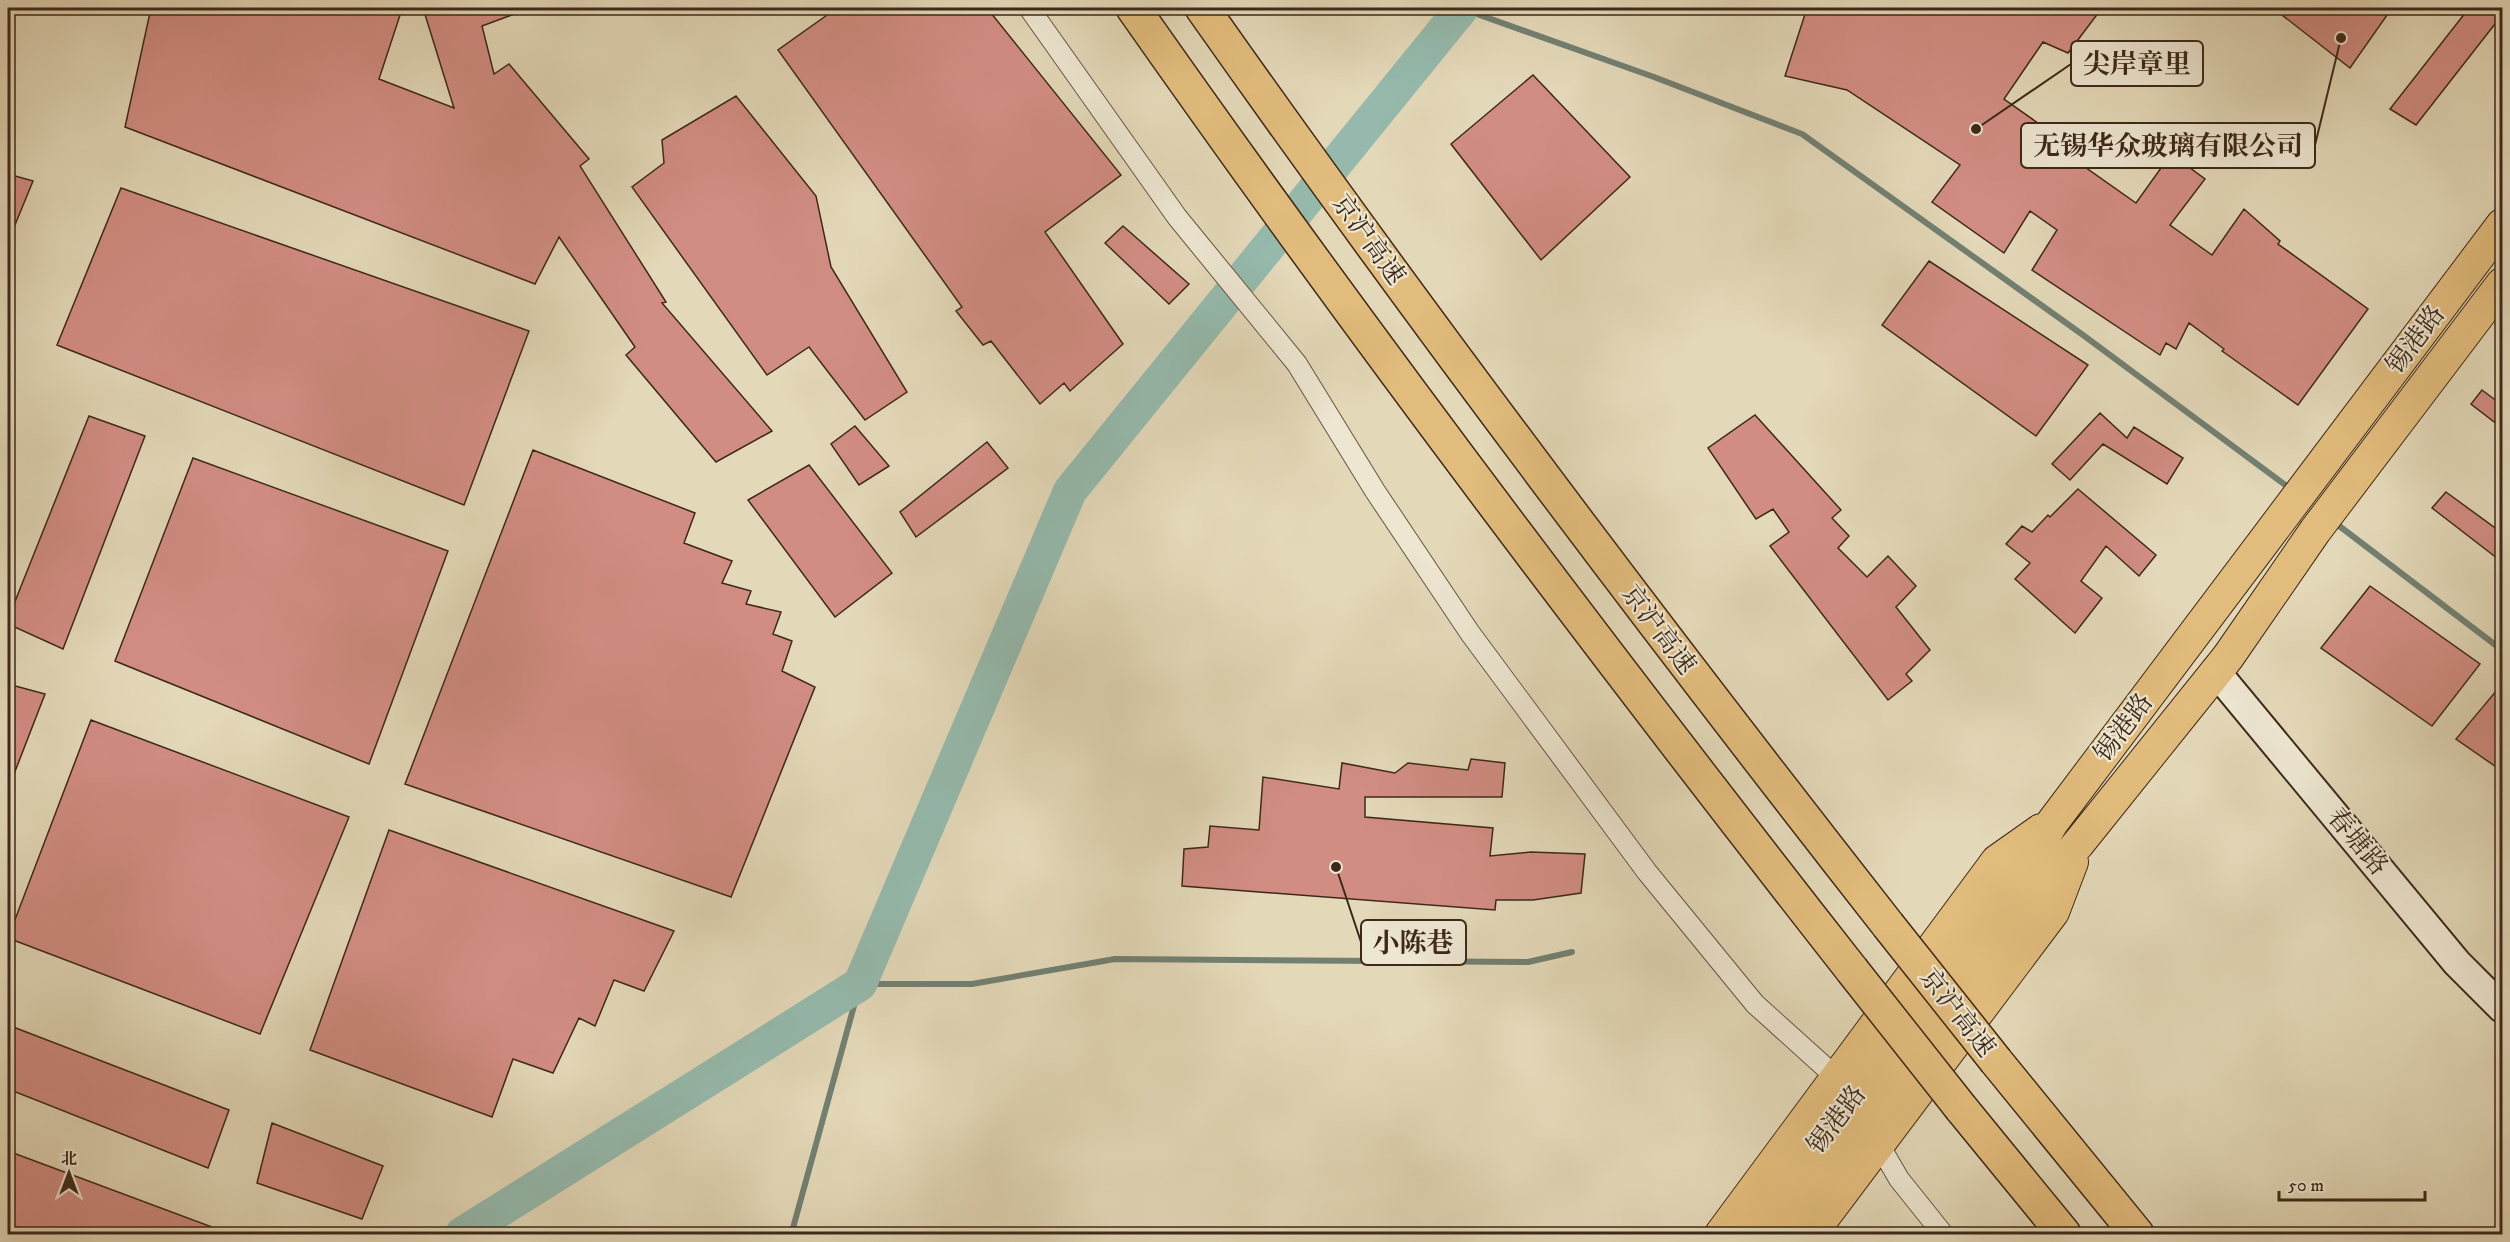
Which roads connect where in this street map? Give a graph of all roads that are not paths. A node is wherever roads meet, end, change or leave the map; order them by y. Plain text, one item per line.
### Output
1 (1029, 8) edge
2 (1133, 8) edge
3 (1202, 8) edge
4 (2502, 225) edge
5 (2502, 284) edge
6 (2222, 664) junction
7 (2502, 983) edge
8 (2502, 1008) edge
9 (1858, 1110) junction
10 (1721, 1234) edge
11 (1752, 1234) edge
12 (1780, 1234) edge
13 (1811, 1234) edge
14 (1943, 1234) edge
15 (2064, 1234) edge
16 (2137, 1234) edge

1 - 9 street
2 - 15 highway, bridge
3 - 16 highway, 京沪高速, bridge
4 - 9 main road, 锡港路
5 - 6 main road, 锡港路
6 - 7 street, 春塘路
6 - 8 street, 春塘路
6 - 9 main road, 锡港路
9 - 10 main road
9 - 11 main road, 锡港路
9 - 12 main road, 锡港路
9 - 13 main road
9 - 14 street

